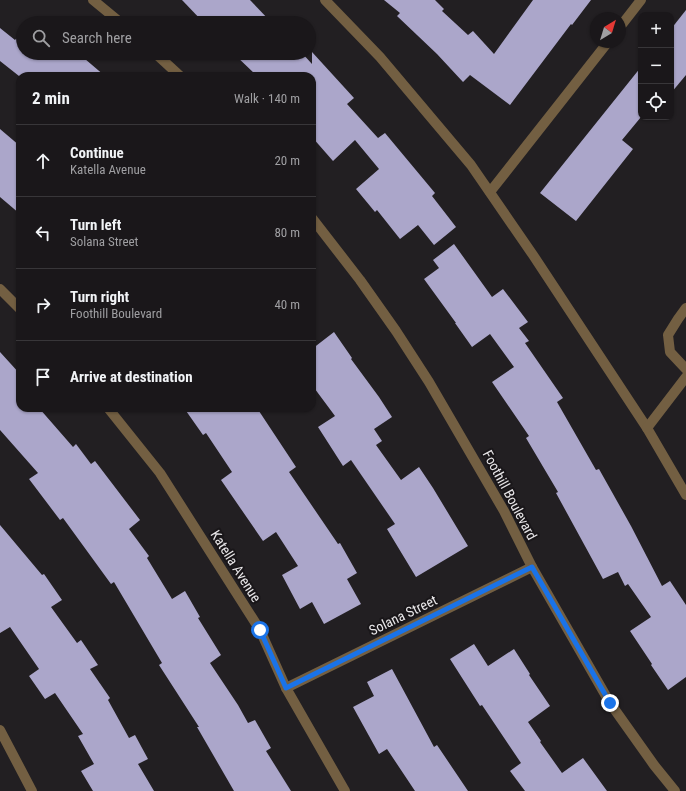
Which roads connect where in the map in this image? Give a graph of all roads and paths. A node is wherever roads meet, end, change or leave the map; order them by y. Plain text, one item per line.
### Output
1 (93, 0) edge
2 (325, 0) edge
3 (641, 0) edge
4 (112, 16) edge
5 (626, 19) edge
6 (603, 48) edge
7 (163, 60) edge
8 (176, 72) edge
9 (490, 192) junction
10 (316, 223) edge
11 (0, 289) edge
12 (16, 305) edge
13 (686, 308) edge
14 (686, 368) edge
15 (686, 377) edge
16 (111, 412) edge
17 (647, 428) junction
18 (686, 495) edge
19 (532, 567) junction
20 (286, 688) junction
21 (0, 730) edge
22 (32, 791) edge
23 (345, 791) edge
24 (675, 791) edge

1 - 4 street
2 - 9 street
3 - 5 street
6 - 9 street
7 - 8 street
9 - 17 street
10 - 19 street, Foothill Boulevard
11 - 12 street
13 - 14 street
15 - 17 street
16 - 20 street, Katella Avenue
17 - 18 street
19 - 20 street, Solana Street
19 - 24 street, Foothill Boulevard
20 - 23 street, Katella Avenue
21 - 22 street

